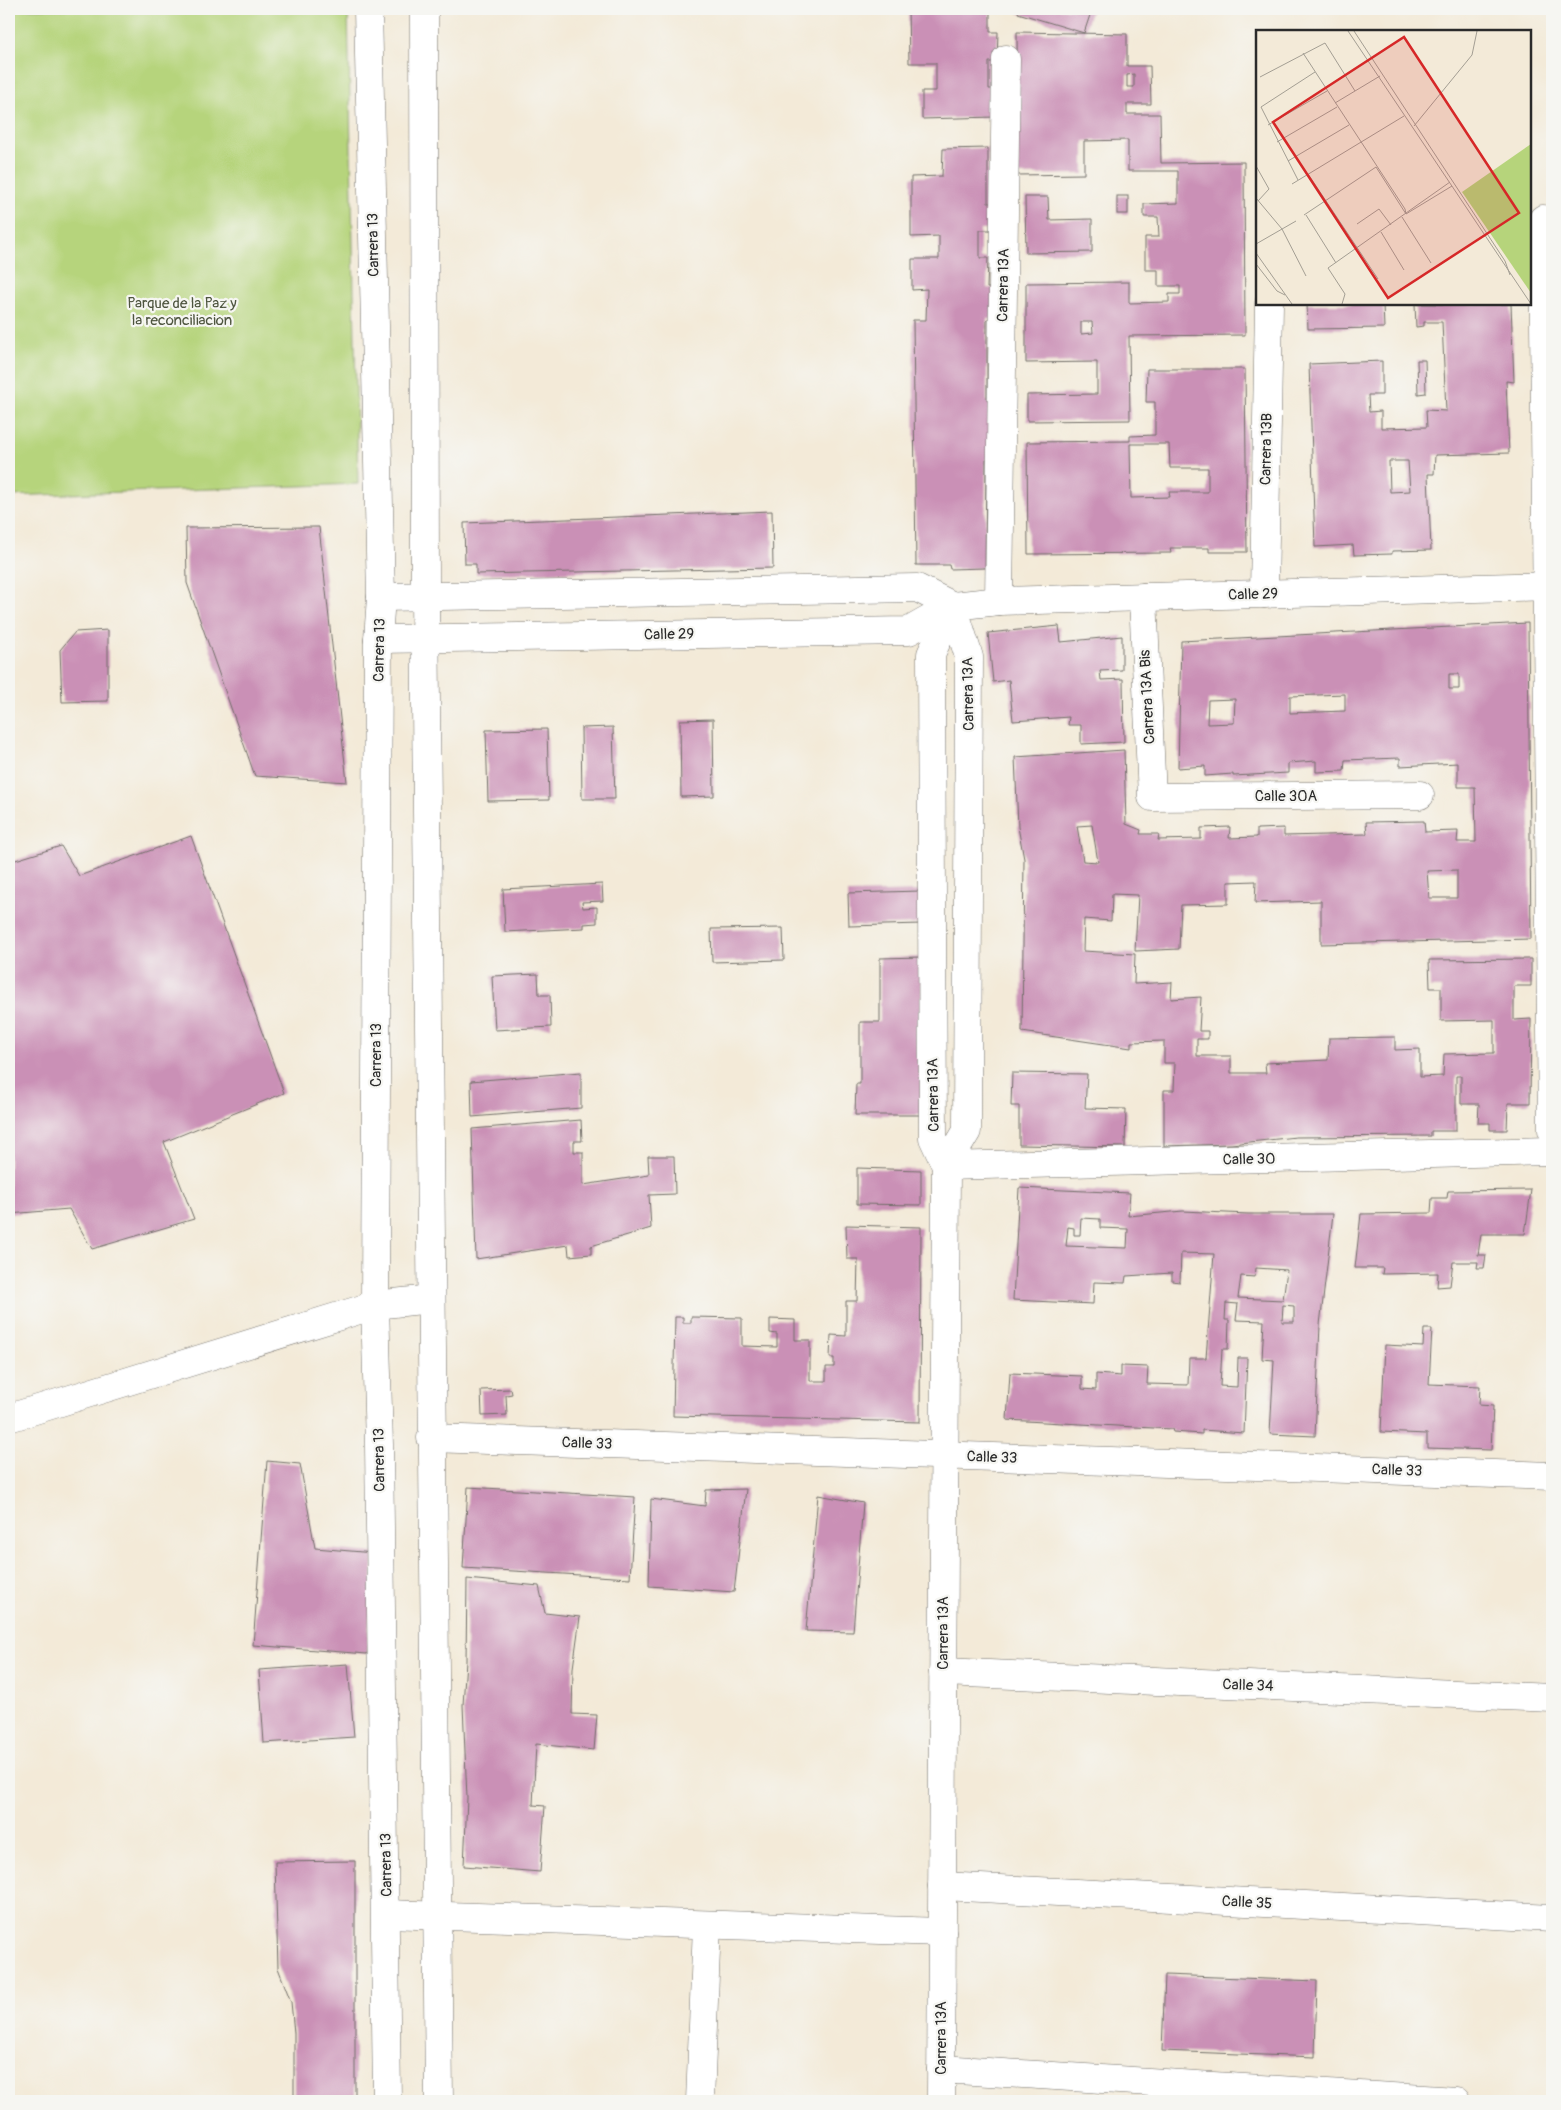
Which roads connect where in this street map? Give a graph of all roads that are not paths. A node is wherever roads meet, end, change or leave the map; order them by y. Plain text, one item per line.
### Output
1 (368, 9) edge
2 (424, 9) edge
3 (1006, 60) dead end
4 (1543, 219) dead end
5 (1269, 305) edge
6 (1549, 586) edge
7 (1264, 594) junction
8 (425, 596) junction
9 (380, 597) junction
10 (1143, 597) junction
11 (999, 601) junction
12 (953, 606) junction
13 (425, 637) junction
14 (378, 639) junction
15 (1420, 795) dead end
16 (1152, 797) joint
17 (1552, 1130) edge
18 (1552, 1151) edge
19 (946, 1166) junction
20 (431, 1300) junction
21 (375, 1305) junction
22 (9, 1418) edge
23 (431, 1438) junction
24 (944, 1455) junction
25 (1552, 1476) edge
26 (943, 1672) junction
27 (1552, 1698) edge
28 (942, 1886) junction
29 (386, 1914) junction
30 (438, 1916) junction
31 (1552, 1918) edge
32 (707, 1925) junction
33 (942, 1932) junction
34 (941, 2069) junction
35 (388, 2101) edge
36 (439, 2101) edge
37 (700, 2101) edge
38 (941, 2101) edge
39 (1456, 2101) edge

1 - 9 street, Carrera 13
2 - 8 street
3 - 11 street, Carrera 13A
4 - 6 street
5 - 7 street, Carrera 13B
6 - 7 street, Calle 29
6 - 17 street
7 - 10 street, Calle 29
8 - 9 street
8 - 12 street
8 - 13 street
9 - 14 street, Carrera 13
10 - 11 street, Calle 29
10 - 16 street, Carrera 13A Bis
11 - 12 street, Calle 29
12 - 13 street, Calle 29
12 - 19 street, Carrera 13A
12 - 19 street, Carrera 13A
13 - 14 street, Calle 29
13 - 20 street
14 - 21 street, Carrera 13
15 - 16 street, Calle 30A
18 - 19 street, Calle 30
19 - 24 street, Carrera 13A
20 - 21 street
20 - 23 street
21 - 22 street
21 - 29 street, Carrera 13
23 - 24 street, Calle 33
23 - 30 street
24 - 25 street, Calle 33
24 - 26 street, Carrera 13A
26 - 27 street, Calle 34
26 - 28 street, Carrera 13A
28 - 31 street, Calle 35
28 - 33 street, Carrera 13A
29 - 30 street
29 - 35 street, Carrera 13
30 - 32 street
30 - 36 street
32 - 33 street
32 - 37 street
33 - 34 street, Carrera 13A
34 - 38 street, Carrera 13A
34 - 39 street

